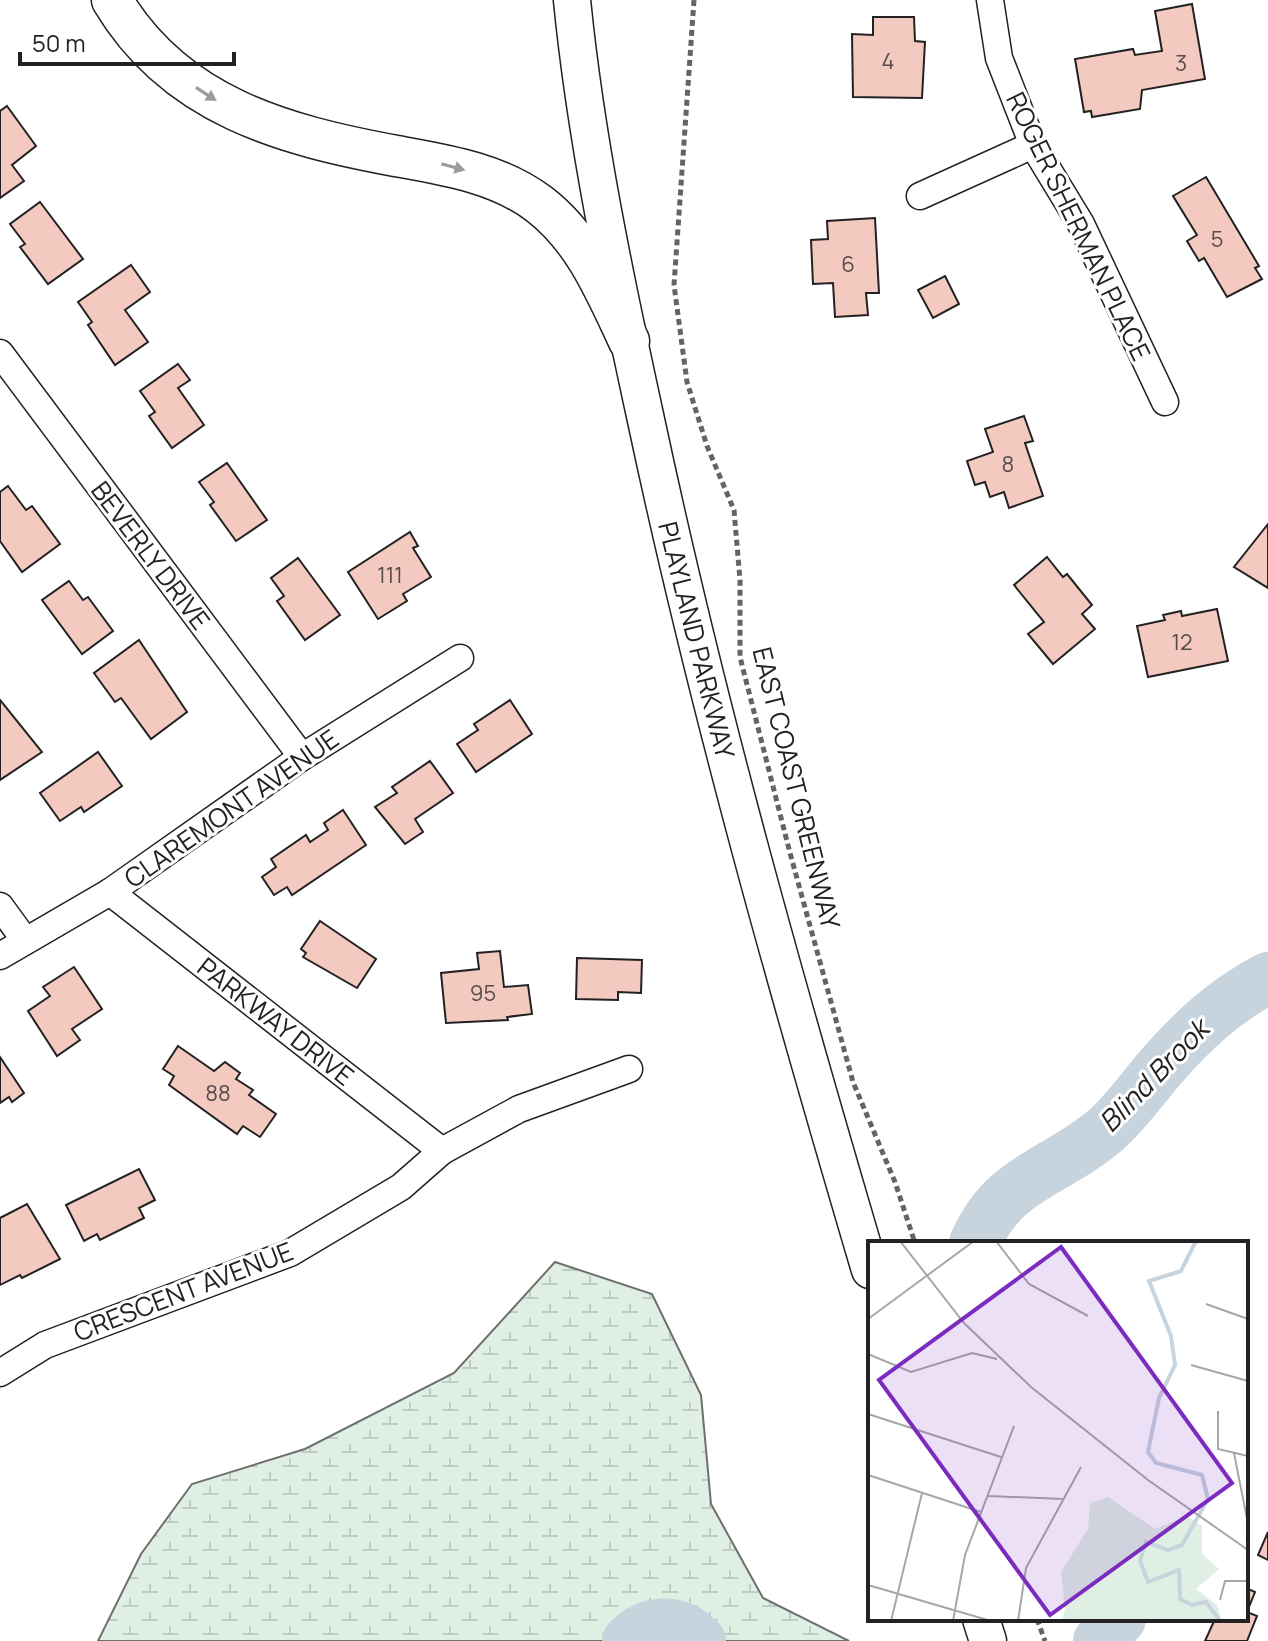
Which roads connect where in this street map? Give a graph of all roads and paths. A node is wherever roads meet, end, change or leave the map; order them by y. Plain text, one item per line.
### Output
1 (112, 0) edge
2 (572, 0) edge
3 (694, 0) edge
4 (990, 0) edge
5 (1033, 145) junction
6 (920, 196) dead end
7 (629, 341) junction
8 (0, 353) edge
9 (1165, 402) dead end
10 (460, 658) dead end
11 (302, 757) junction
12 (110, 892) junction
13 (0, 906) edge
14 (24, 939) junction
15 (0, 956) edge
16 (629, 1069) dead end
17 (442, 1151) junction
18 (914, 1241) edge
19 (868, 1263) edge
20 (0, 1373) edge
21 (1038, 1621) edge
22 (1045, 1641) edge

1 -> 7 main road
2 - 7 main road, PLAYLAND PARKWAY
3 - 18 path, EAST COAST GREENWAY
4 - 5 street, ROGER SHERMAN PLACE
5 - 6 street
5 - 9 street, ROGER SHERMAN PLACE
7 - 19 main road, PLAYLAND PARKWAY
8 - 11 street, BEVERLY DRIVE
10 - 11 street, CLAREMONT AVENUE
11 - 12 street, CLAREMONT AVENUE
12 - 14 street, CLAREMONT AVENUE
12 - 17 street, PARKWAY DRIVE
13 - 14 street
14 - 15 street, CLAREMONT AVENUE
16 - 17 street, CRESCENT AVENUE
17 - 20 street, CRESCENT AVENUE
21 - 22 path

